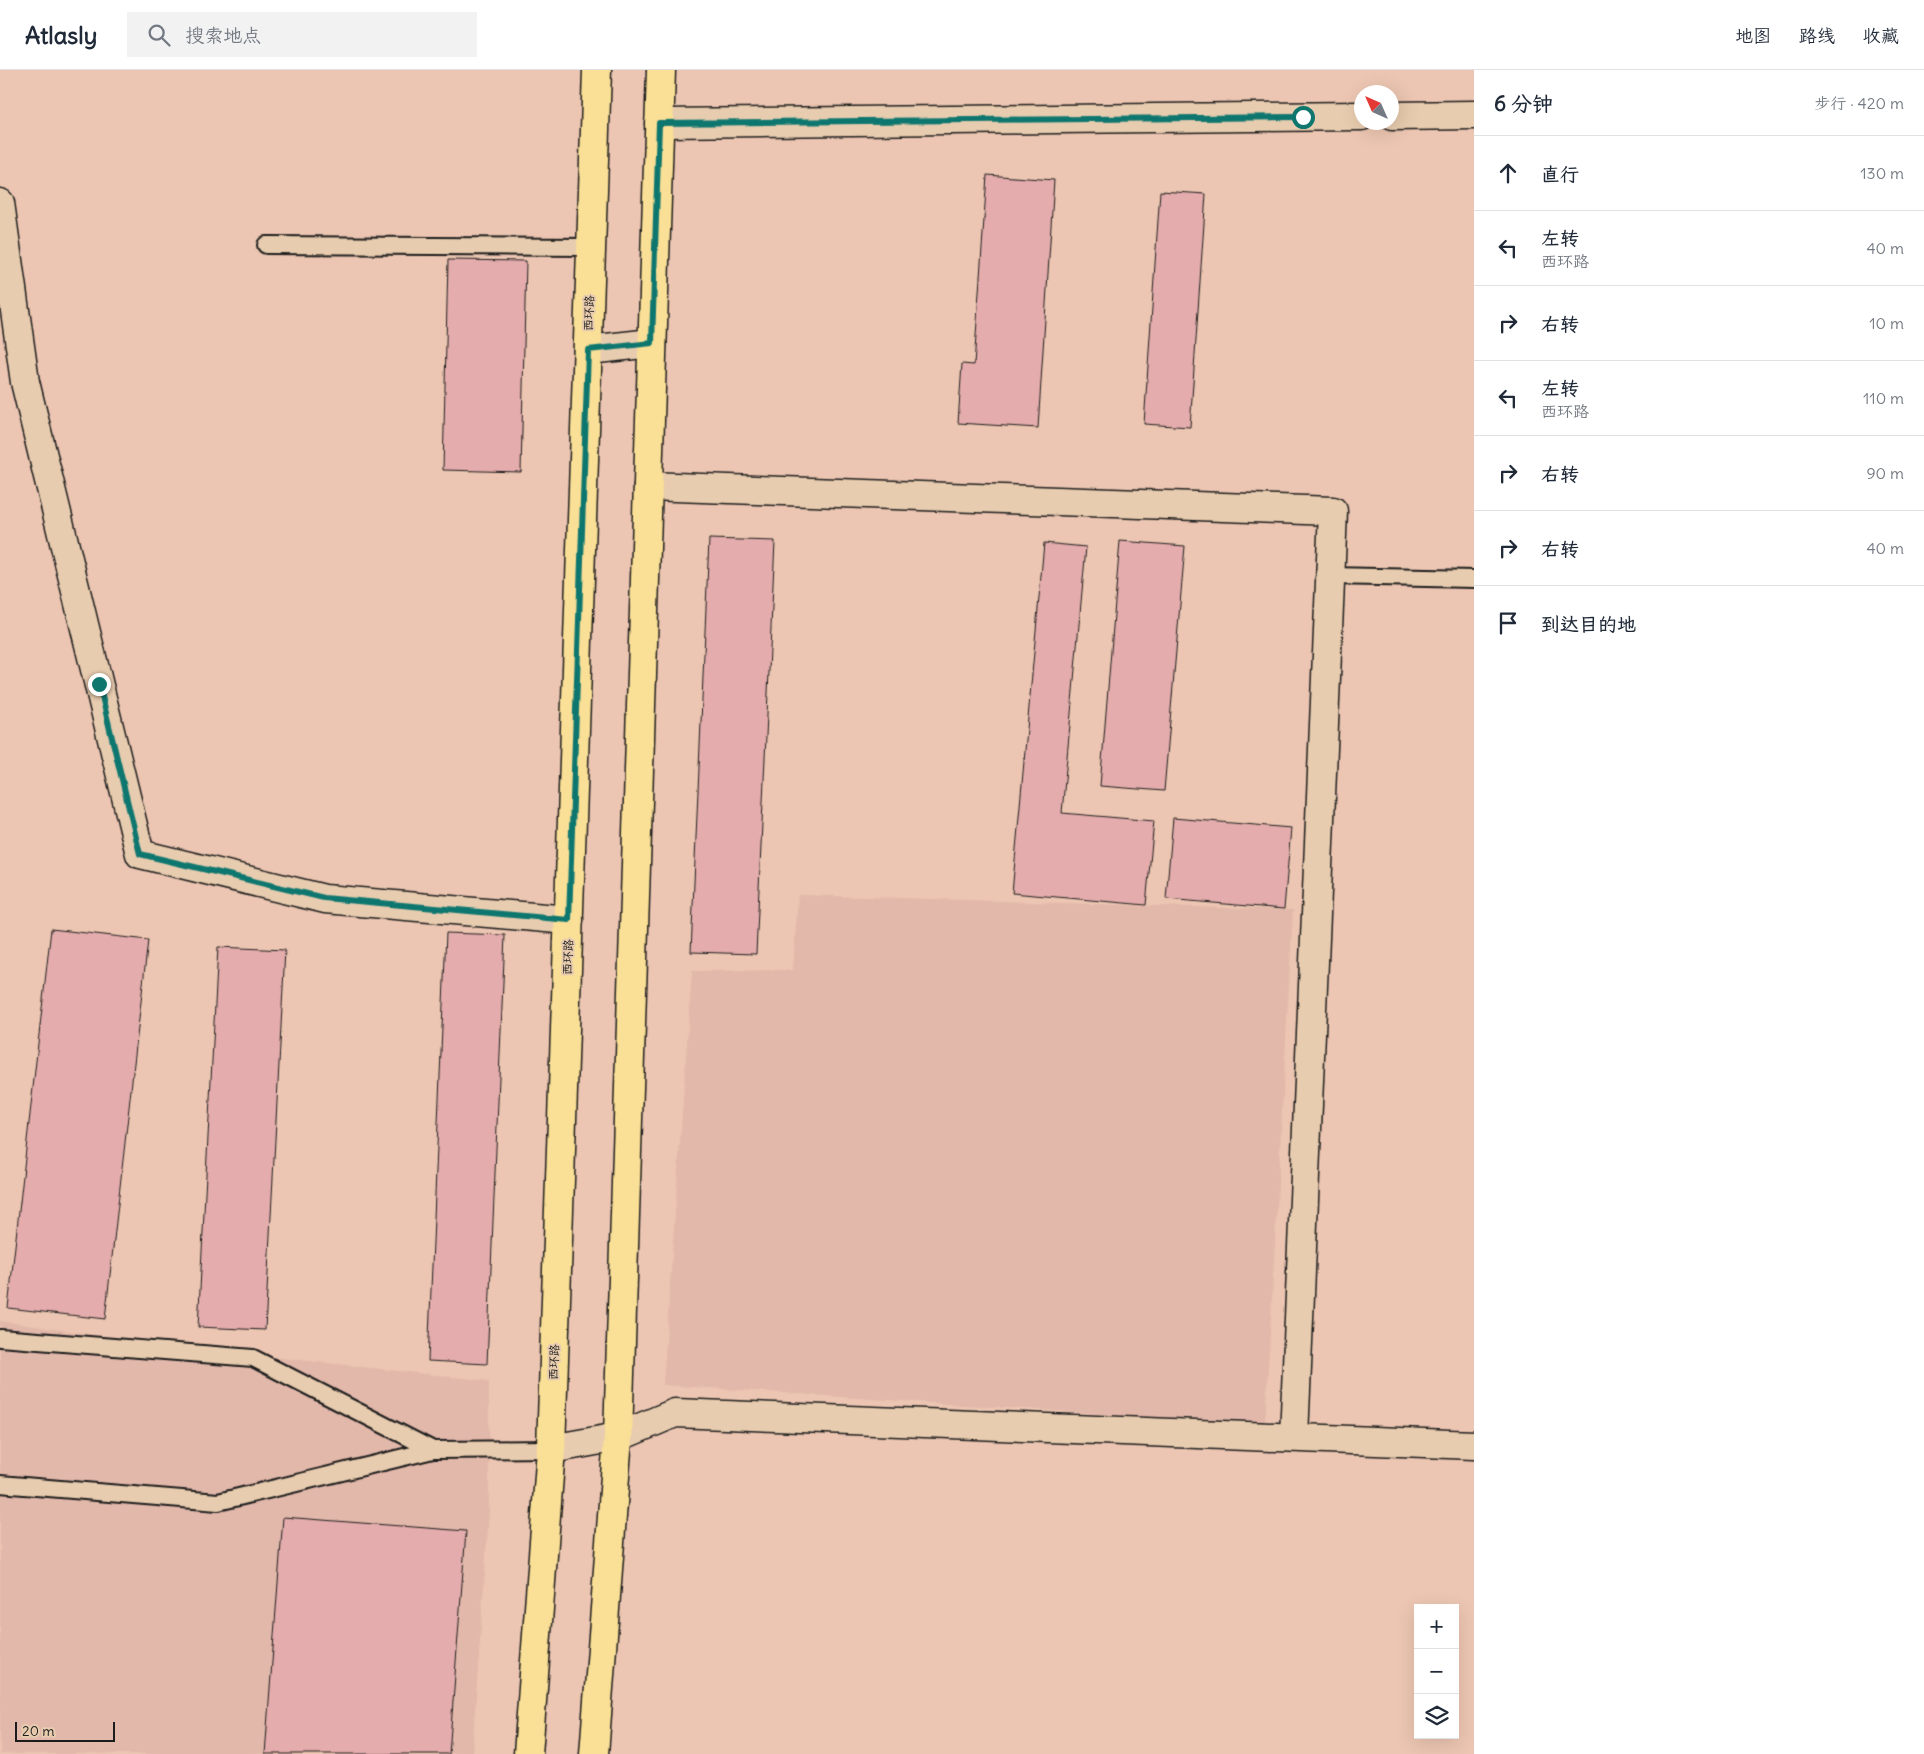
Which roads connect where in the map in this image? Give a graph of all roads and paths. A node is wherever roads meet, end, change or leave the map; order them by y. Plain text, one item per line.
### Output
1 (597, 70) edge
2 (661, 70) edge
3 (1474, 115) edge
4 (1354, 116) edge
5 (1399, 116) edge
6 (659, 123) junction
7 (0, 203) edge
8 (266, 245) dead end
9 (591, 247) junction
10 (652, 343) junction
11 (588, 350) junction
12 (648, 486) junction
13 (1330, 576) junction
14 (1474, 580) edge
15 (569, 920) junction
16 (0, 1338) edge
17 (618, 1437) junction
18 (1294, 1437) junction
19 (1474, 1445) edge
20 (552, 1449) junction
21 (433, 1450) junction
22 (0, 1484) edge
23 (528, 1754) edge
24 (594, 1754) edge

1 - 9 main road, 西环路
2 - 6 main road
3 - 5 street
4 - 6 street
6 - 10 main road
7 - 15 street
8 - 9 lane
9 - 11 main road, 西环路
10 - 11 street
10 - 12 main road
11 - 15 main road, 西环路
12 - 13 street
12 - 17 main road
13 - 14 lane
13 - 18 street
15 - 20 main road, 西环路
16 - 21 lane
17 - 18 street
17 - 20 street
17 - 24 main road
18 - 19 street
20 - 21 lane
20 - 23 main road, 西环路
21 - 22 lane

